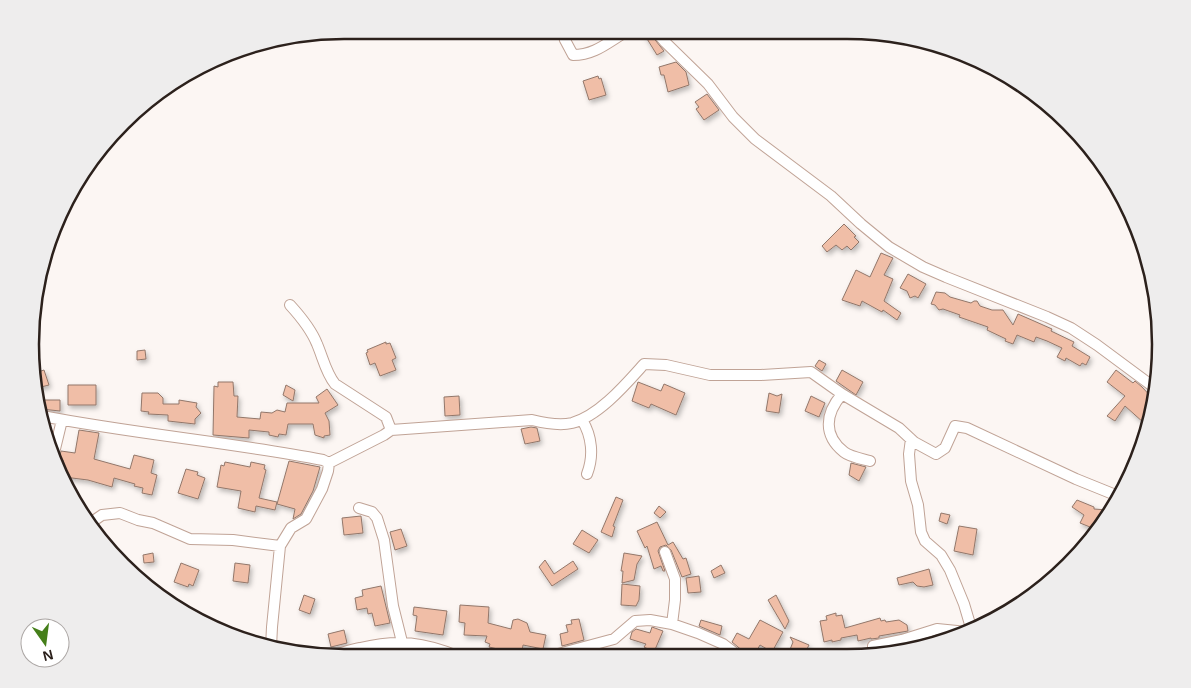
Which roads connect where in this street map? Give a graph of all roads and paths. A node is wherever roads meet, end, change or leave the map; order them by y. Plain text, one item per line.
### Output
1 (565, 39) edge
2 (615, 39) edge
3 (662, 39) edge
4 (290, 305) dead end
5 (1150, 384) edge
6 (842, 394) junction
7 (48, 417) edge
8 (62, 420) junction
9 (582, 420) junction
10 (392, 430) junction
11 (911, 439) junction
12 (56, 445) edge
13 (870, 461) dead end
14 (329, 463) junction
15 (587, 474) dead end
16 (1113, 494) edge
17 (359, 508) dead end
18 (95, 520) edge
19 (280, 546) junction
20 (665, 552) dead end
21 (970, 623) edge
22 (672, 624) junction
23 (952, 630) edge
24 (271, 640) edge
25 (402, 642) junction
26 (873, 646) dead end
27 (356, 649) edge
28 (437, 649) edge
29 (577, 649) edge
30 (730, 649) edge

1 - 2 street
3 - 5 street
4 - 10 street
6 - 9 street
6 - 11 street
6 - 13 street
7 - 8 street
8 - 12 street
8 - 14 street
9 - 10 street
9 - 15 street
10 - 14 street
11 - 16 street
11 - 21 street
14 - 19 street
17 - 25 street
18 - 19 street
19 - 24 street
20 - 22 street
22 - 29 street
22 - 30 street
23 - 26 street
25 - 27 street
25 - 28 street

